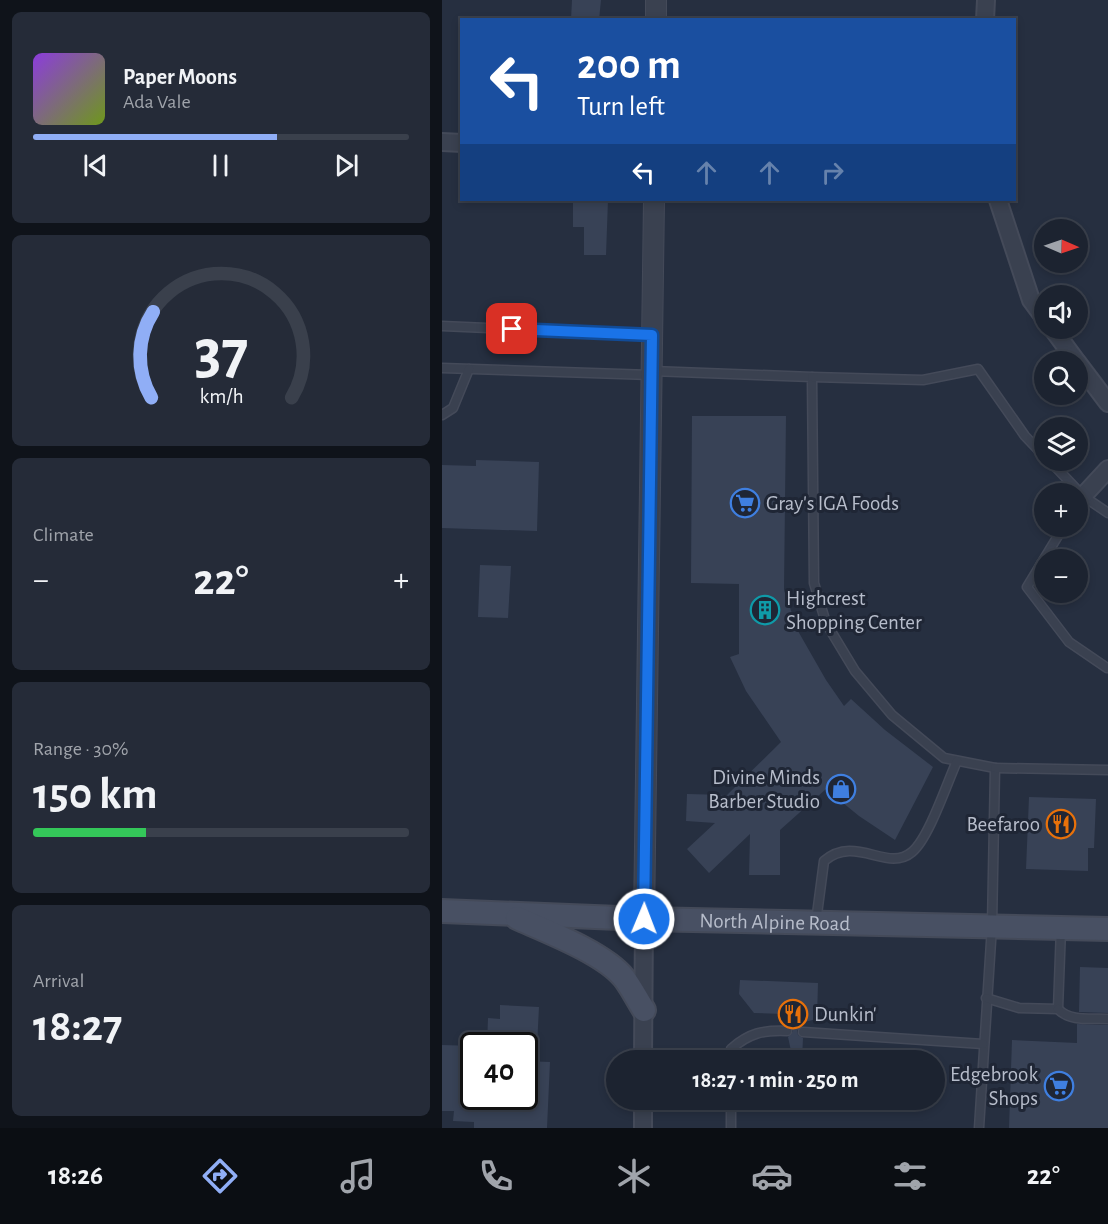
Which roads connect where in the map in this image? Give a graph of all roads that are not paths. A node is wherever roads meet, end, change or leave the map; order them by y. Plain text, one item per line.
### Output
1 (656, 0) edge
2 (986, 0) edge
3 (656, 18) edge
4 (985, 18) edge
5 (442, 142) edge
6 (460, 143) edge
7 (654, 201) edge
8 (998, 201) edge
9 (1034, 304) edge
10 (442, 326) edge
11 (652, 335) junction
12 (442, 368) edge
13 (469, 369) junction
14 (651, 373) junction
15 (812, 377) junction
16 (1088, 377) edge
17 (1108, 403) edge
18 (442, 415) edge
19 (1034, 445) edge
20 (1108, 469) edge
21 (1058, 471) edge
22 (1067, 483) edge
23 (1088, 491) edge
24 (1088, 504) edge
25 (1108, 513) edge
26 (1057, 537) edge
27 (1107, 669) edge
28 (957, 761) junction
29 (995, 768) junction
30 (1108, 770) edge
31 (442, 911) edge
32 (508, 914) junction
33 (644, 919) junction
34 (816, 923) junction
35 (992, 926) junction
36 (1061, 928) junction
37 (1108, 929) edge
38 (986, 998) junction
39 (1058, 1009) junction
40 (644, 1010) junction
41 (1108, 1019) edge
42 (787, 1031) dead end
43 (804, 1032) dead end
44 (983, 1044) junction
45 (643, 1050) edge
46 (731, 1050) edge
47 (643, 1110) edge
48 (731, 1110) edge
49 (643, 1128) edge
50 (731, 1128) edge
51 (979, 1128) edge

1 - 3 street
2 - 4 street
5 - 6 street
7 - 11 street
8 - 9 street
10 - 11 lane
11 - 14 street
12 - 13 lane
13 - 14 lane
13 - 18 lane
14 - 15 lane
14 - 33 street
15 - 19 lane
15 - 28 lane
16 - 17 street
20 - 23 street
21 - 22 lane
24 - 25 lane
26 - 27 lane
28 - 29 lane
28 - 34 lane
29 - 30 lane
29 - 35 lane
31 - 32 main road, North Alpine Road
32 - 33 main road, North Alpine Road
32 - 40 main road
33 - 34 main road, North Alpine Road
33 - 40 street
34 - 35 main road, North Alpine Road
35 - 36 main road, North Alpine Road
35 - 38 lane
36 - 37 main road, North Alpine Road
36 - 39 lane
38 - 39 lane
38 - 44 lane
39 - 41 lane
40 - 45 street
42 - 46 lane
43 - 44 lane
44 - 51 lane
47 - 49 street
48 - 50 lane

